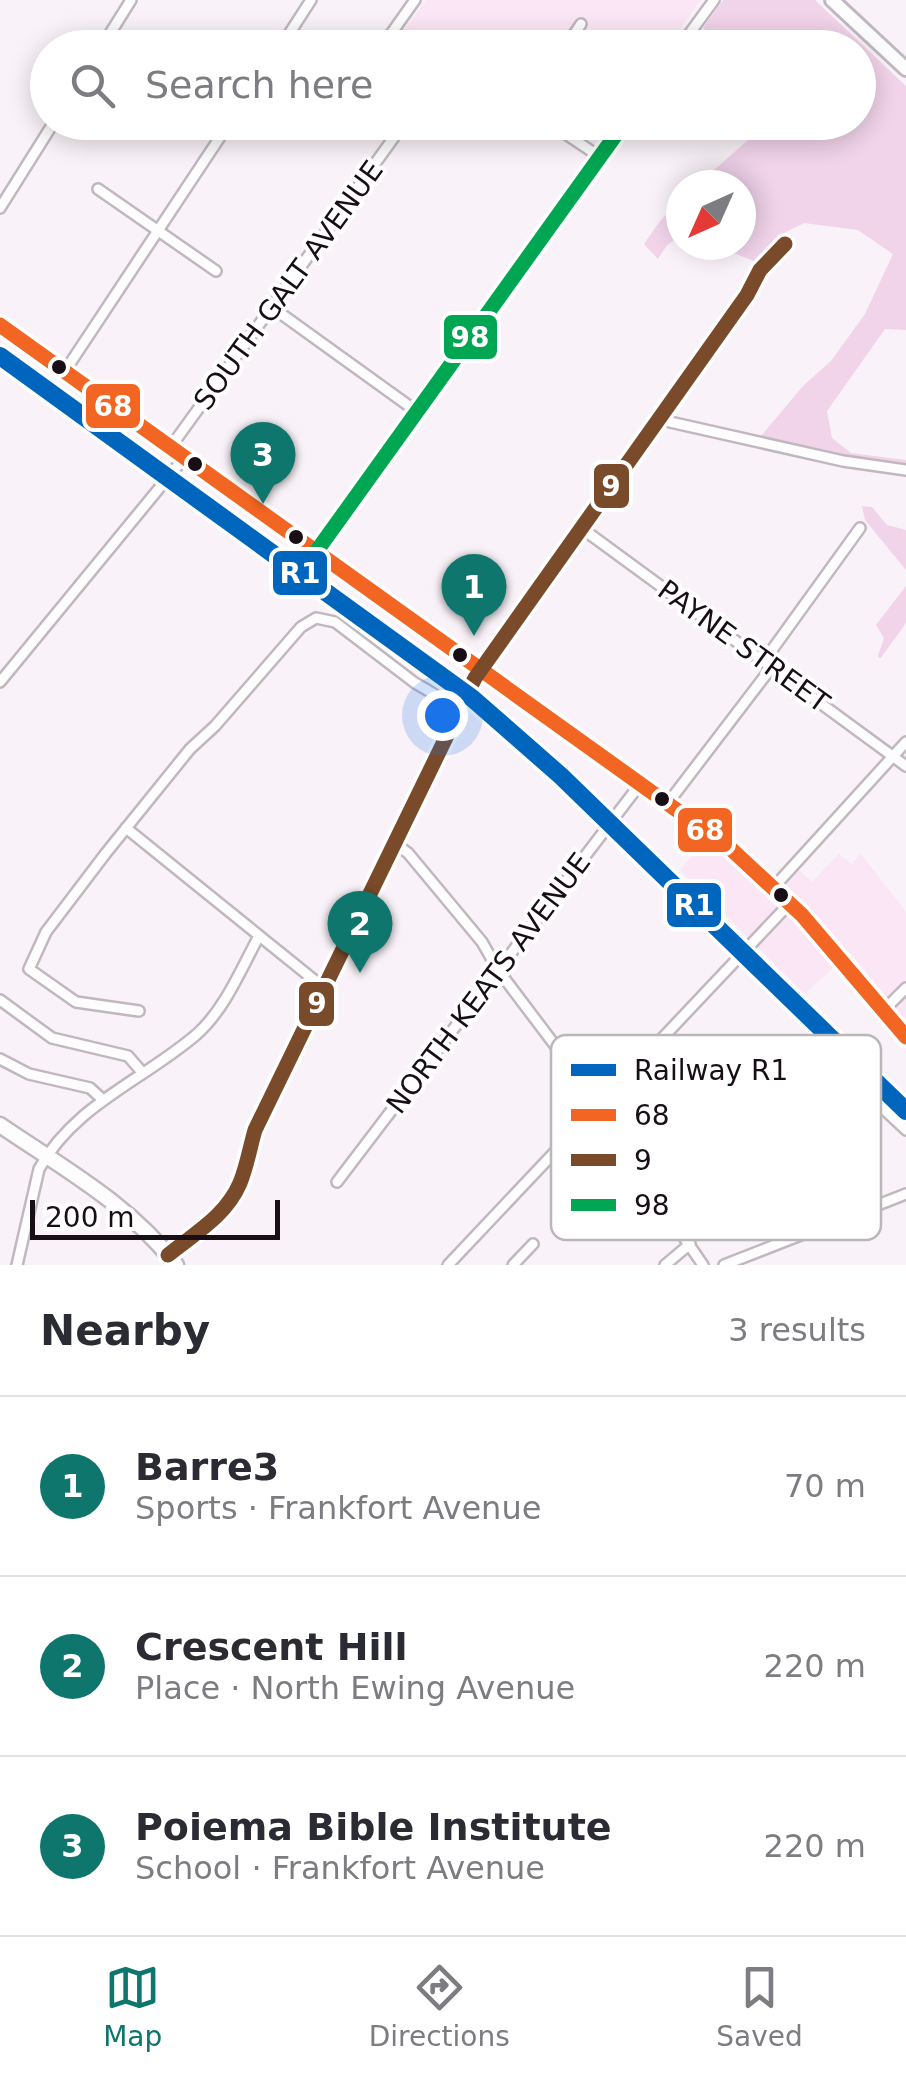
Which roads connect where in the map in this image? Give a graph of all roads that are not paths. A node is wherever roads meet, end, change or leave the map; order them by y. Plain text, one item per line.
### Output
1 (130, 0) edge
2 (310, 0) edge
3 (415, 0) edge
4 (714, 0) edge
5 (832, 0) edge
6 (581, 24) dead end
7 (112, 30) edge
8 (291, 30) edge
9 (393, 30) edge
10 (577, 30) edge
11 (692, 30) edge
12 (864, 30) edge
13 (876, 41) edge
14 (906, 69) edge
15 (43, 140) edge
16 (218, 140) edge
17 (392, 140) edge
18 (575, 140) edge
19 (612, 140) edge
20 (600, 157) junction
21 (98, 189) dead end
22 (0, 208) edge
23 (158, 231) junction
24 (786, 244) dead end
25 (216, 271) dead end
26 (272, 308) junction
27 (0, 325) edge
28 (65, 372) junction
29 (416, 411) junction
30 (660, 416) junction
31 (170, 448) junction
32 (184, 458) junction
33 (906, 470) edge
34 (580, 527) junction
35 (860, 528) dead end
36 (316, 552) junction
37 (768, 664) junction
38 (481, 670) junction
39 (0, 682) edge
40 (460, 709) junction
41 (906, 742) edge
42 (895, 756) junction
43 (906, 766) edge
44 (640, 784) junction
45 (668, 803) junction
46 (126, 828) junction
47 (394, 844) junction
48 (774, 887) junction
49 (790, 902) junction
50 (258, 936) junction
51 (498, 970) junction
52 (324, 988) junction
53 (906, 988) edge
54 (0, 1000) edge
55 (886, 1010) junction
56 (140, 1011) dead end
57 (666, 1035) edge
58 (906, 1037) edge
59 (551, 1040) edge
60 (0, 1059) edge
61 (141, 1071) junction
62 (102, 1099) junction
63 (881, 1105) edge
64 (0, 1125) edge
65 (906, 1130) edge
66 (46, 1156) junction
67 (551, 1157) edge
68 (336, 1182) dead end
69 (906, 1194) edge
70 (881, 1204) edge
71 (687, 1240) edge
72 (788, 1240) edge
73 (533, 1244) dead end
74 (690, 1244) junction
75 (172, 1260) edge
76 (17, 1265) edge
77 (448, 1265) edge
78 (514, 1265) edge
79 (665, 1265) edge
80 (703, 1265) edge
81 (724, 1265) edge

1 - 7 street
2 - 8 street
3 - 9 street
4 - 11 street
5 - 12 street
6 - 10 street
13 - 14 street
15 - 22 street
16 - 23 street
17 - 26 street, SOUTH GALT AVENUE
18 - 20 street
19 - 20 street
20 - 29 street
21 - 23 street
23 - 25 street
23 - 28 street
24 - 30 street
26 - 29 street
26 - 31 street, SOUTH GALT AVENUE
27 - 28 main road
28 - 31 main road
29 - 36 street
30 - 33 street
30 - 34 street
31 - 32 main road
32 - 36 main road
32 - 39 street
34 - 37 street, PAYNE STREET
34 - 38 street
35 - 37 street
36 - 38 main road
37 - 42 street, PAYNE STREET
37 - 45 street
38 - 40 street
38 - 44 main road
40 - 46 street
40 - 47 street
41 - 42 street
42 - 43 street, PAYNE STREET
42 - 48 street
44 - 45 main road
44 - 51 street, NORTH KEATS AVENUE
45 - 48 main road
46 - 50 street
46 - 56 street
47 - 51 street
47 - 52 street
48 - 49 main road
49 - 55 main road
49 - 57 street
50 - 52 street
50 - 61 street
51 - 59 street
51 - 68 street, NORTH KEATS AVENUE
52 - 75 street
53 - 55 street
54 - 61 street
55 - 58 main road
60 - 62 street
61 - 62 street
62 - 66 street
63 - 65 street
64 - 66 main road
66 - 75 main road
66 - 76 street
67 - 77 street
69 - 70 street
71 - 74 street
72 - 81 street
73 - 78 street
74 - 79 street
74 - 80 street

